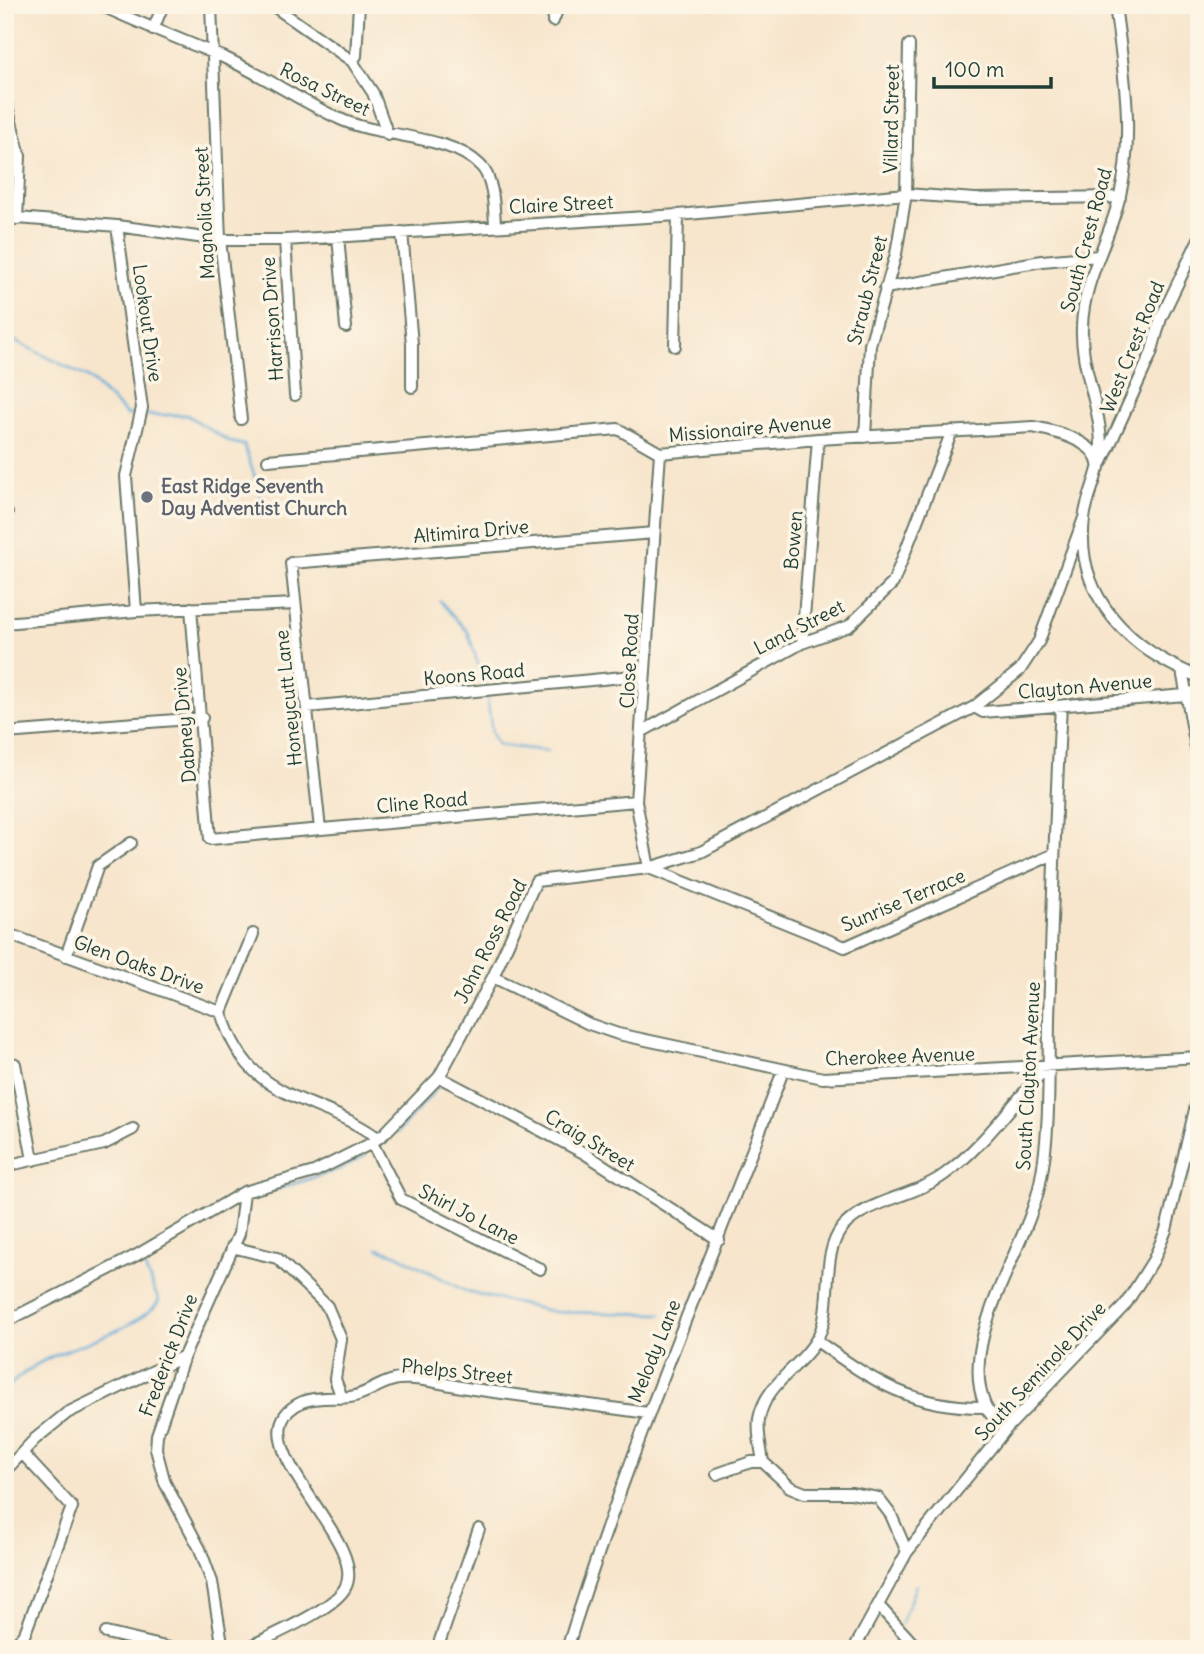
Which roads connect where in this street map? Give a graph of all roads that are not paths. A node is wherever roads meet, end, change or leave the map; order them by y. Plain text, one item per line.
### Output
1 (100, 5) edge
2 (163, 5) edge
3 (211, 5) edge
4 (272, 5) edge
5 (359, 5) edge
6 (559, 5) edge
7 (1115, 5) edge
8 (553, 21) dead end
9 (153, 30) junction
10 (909, 45) dead end
11 (214, 54) junction
12 (352, 61) junction
13 (5, 99) edge
14 (388, 135) junction
15 (906, 194) junction
16 (1120, 197) junction
17 (678, 215) junction
18 (11, 218) edge
19 (495, 225) junction
20 (117, 226) junction
21 (402, 232) junction
22 (338, 236) junction
23 (1199, 239) edge
24 (220, 240) junction
25 (285, 240) junction
26 (1098, 256) junction
27 (885, 288) junction
28 (346, 327) dead end
29 (675, 346) dead end
30 (412, 387) dead end
31 (295, 395) dead end
32 (241, 419) dead end
33 (952, 431) junction
34 (865, 437) junction
35 (818, 439) junction
36 (660, 453) junction
37 (268, 460) dead end
38 (1100, 468) junction
39 (1084, 518) junction
40 (653, 533) junction
41 (291, 563) joint
42 (295, 604) junction
43 (191, 608) junction
44 (136, 611) junction
45 (5, 623) edge
46 (802, 643) junction
47 (1182, 670) junction
48 (644, 675) junction
49 (1199, 677) edge
50 (1199, 690) edge
51 (1185, 695) junction
52 (1061, 706) junction
53 (307, 707) junction
54 (974, 707) junction
55 (202, 718) junction
56 (643, 731) junction
57 (5, 733) edge
58 (1199, 764) edge
59 (636, 801) junction
60 (320, 829) junction
61 (210, 839) joint
62 (131, 843) dead end
63 (1052, 855) junction
64 (649, 868) junction
65 (5, 933) edge
66 (253, 934) dead end
67 (66, 956) junction
68 (493, 977) junction
69 (220, 1012) junction
70 (1199, 1057) edge
71 (5, 1060) edge
72 (1048, 1066) junction
73 (783, 1071) junction
74 (439, 1077) junction
75 (1199, 1093) edge
76 (133, 1129) dead end
77 (375, 1140) junction
78 (33, 1160) junction
79 (5, 1166) edge
80 (244, 1192) junction
81 (719, 1240) junction
82 (232, 1247) junction
83 (540, 1269) dead end
84 (5, 1322) edge
85 (817, 1341) junction
86 (184, 1356) junction
87 (342, 1398) junction
88 (986, 1408) junction
89 (648, 1413) junction
90 (1006, 1429) junction
91 (22, 1453) junction
92 (763, 1462) junction
93 (5, 1471) edge
94 (717, 1474) dead end
95 (480, 1529) dead end
96 (907, 1552) junction
97 (878, 1605) junction
98 (106, 1633) dead end
99 (5, 1645) edge
100 (174, 1649) edge
101 (223, 1649) edge
102 (245, 1649) edge
103 (437, 1649) edge
104 (567, 1649) edge
105 (854, 1649) edge
106 (918, 1649) edge

1 - 9 street, Rosa Street
2 - 9 street
3 - 11 street, Magnolia Street
4 - 12 street
5 - 12 street
6 - 8 street
7 - 16 street, South Crest Road
9 - 11 street, Rosa Street
10 - 15 street, Villard Street
11 - 14 street, Rosa Street
11 - 24 street, Magnolia Street
12 - 14 street
13 - 18 street
14 - 19 street, Rosa Street
15 - 16 street, Claire Street
15 - 17 street, Claire Street
15 - 27 street, Straub Street
16 - 26 street, South Crest Road
17 - 19 street, Claire Street
17 - 29 street
18 - 20 street, Claire Street
19 - 21 street, Claire Street
20 - 24 street, Claire Street
20 - 44 street, Lookout Drive
21 - 22 street, Claire Street
21 - 30 street
22 - 25 street, Claire Street
22 - 28 street
23 - 38 street, West Crest Road
24 - 25 street, Claire Street
24 - 32 street, Magnolia Street
25 - 31 street, Harrison Drive
26 - 27 street
26 - 38 street, South Crest Road
27 - 34 street, Straub Street
33 - 34 street, Missionaire Avenue
33 - 38 street, Missionaire Avenue
33 - 46 street, Land Street
34 - 35 street, Missionaire Avenue
35 - 36 street, Missionaire Avenue
35 - 46 street, Bowen
36 - 37 street, Missionaire Avenue
36 - 40 street, Close Road
38 - 39 street, South Crest Road
39 - 47 street, South Crest Road
39 - 54 street, John Ross Road
40 - 41 street, Altimira Drive
40 - 48 street, Close Road
41 - 42 street, Honeycutt Lane
42 - 43 street
42 - 53 street, Honeycutt Lane
43 - 44 street
43 - 55 street, Dabney Drive
44 - 45 street
46 - 56 street, Land Street
47 - 49 street, South Crest Road
47 - 51 street
48 - 53 street, Koons Road
48 - 56 street, Close Road
50 - 51 street, Clayton Avenue
51 - 52 street, Clayton Avenue
51 - 58 street
52 - 54 street, Clayton Avenue
52 - 63 street, South Clayton Avenue
53 - 60 street, Honeycutt Lane
54 - 64 street, John Ross Road
55 - 57 street
55 - 61 street, Dabney Drive
56 - 59 street, Close Road
59 - 60 street, Cline Road
59 - 64 street, Close Road
60 - 61 street, Cline Road
62 - 67 street
63 - 64 street, Sunrise Terrace
63 - 72 street, South Clayton Avenue
64 - 68 street, John Ross Road
65 - 67 street, Glen Oaks Drive
66 - 69 street
67 - 69 street, Glen Oaks Drive
68 - 73 street, Cherokee Avenue
68 - 74 street, John Ross Road
69 - 77 street, Glen Oaks Drive
70 - 72 street, Cherokee Avenue
71 - 78 street
72 - 73 street, Cherokee Avenue
72 - 85 street
72 - 88 street, South Clayton Avenue
73 - 81 street, Melody Lane
74 - 77 street, John Ross Road
74 - 81 street, Craig Street
75 - 90 street, South Seminole Drive
76 - 78 street
77 - 80 street, John Ross Road
77 - 83 street, Shirl Jo Lane
78 - 79 street
80 - 82 street, Frederick Drive
80 - 84 street, John Ross Road
81 - 89 street, Melody Lane
82 - 86 street, Frederick Drive
82 - 87 street
85 - 88 street
85 - 92 street
86 - 91 street
86 - 101 street, Frederick Drive
87 - 89 street, Phelps Street
87 - 102 street, Phelps Street
88 - 90 street
89 - 104 street, Melody Lane
90 - 96 street, South Seminole Drive
91 - 93 street
91 - 99 street
92 - 94 street
92 - 96 street
95 - 103 street
96 - 97 street, South Seminole Drive
97 - 105 street, South Seminole Drive
97 - 106 street
98 - 100 street

